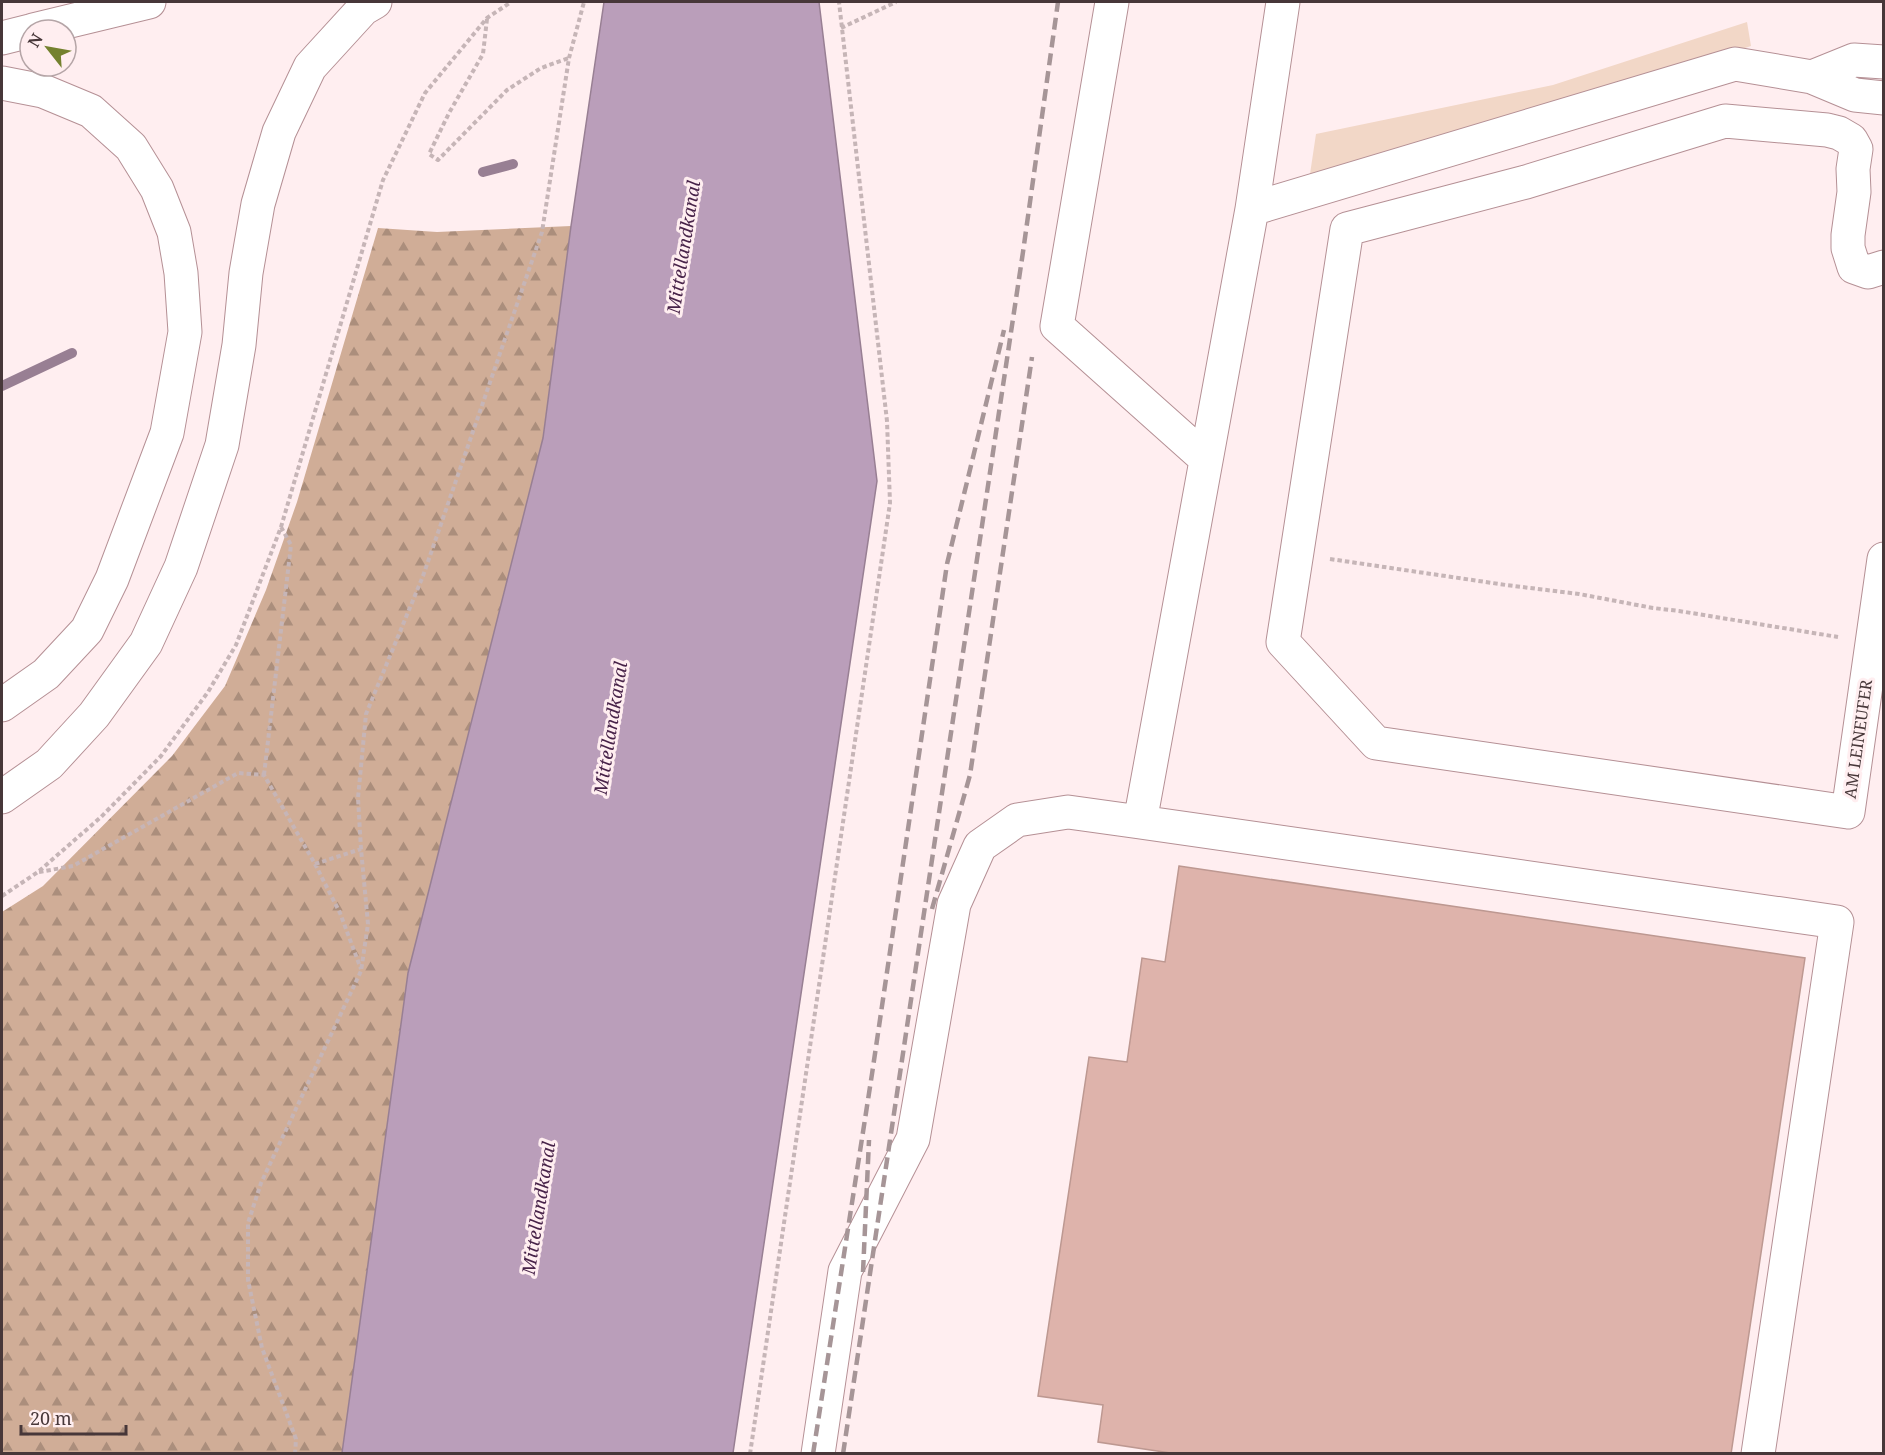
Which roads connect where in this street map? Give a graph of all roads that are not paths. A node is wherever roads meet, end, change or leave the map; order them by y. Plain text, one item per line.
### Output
1 (149, 2) edge
2 (375, 2) edge
3 (1112, 2) edge
4 (1283, 2) edge
5 (78, 19) edge
6 (1884, 62) edge
7 (1812, 77) junction
8 (2, 83) edge
9 (1884, 98) edge
10 (1252, 208) junction
11 (1884, 267) edge
12 (1206, 459) junction
13 (1884, 559) edge
14 (2, 705) edge
15 (2, 797) edge
16 (1140, 822) junction
17 (818, 1454) edge
18 (1758, 1454) edge

1 - 5 main road
2 - 15 main road
3 - 12 main road
4 - 10 main road
6 - 7 main road
7 - 9 main road
7 - 10 main road
8 - 14 main road
10 - 12 main road
11 - 13 main road, AM LEINEUFER
12 - 16 main road
16 - 17 main road
16 - 18 main road

